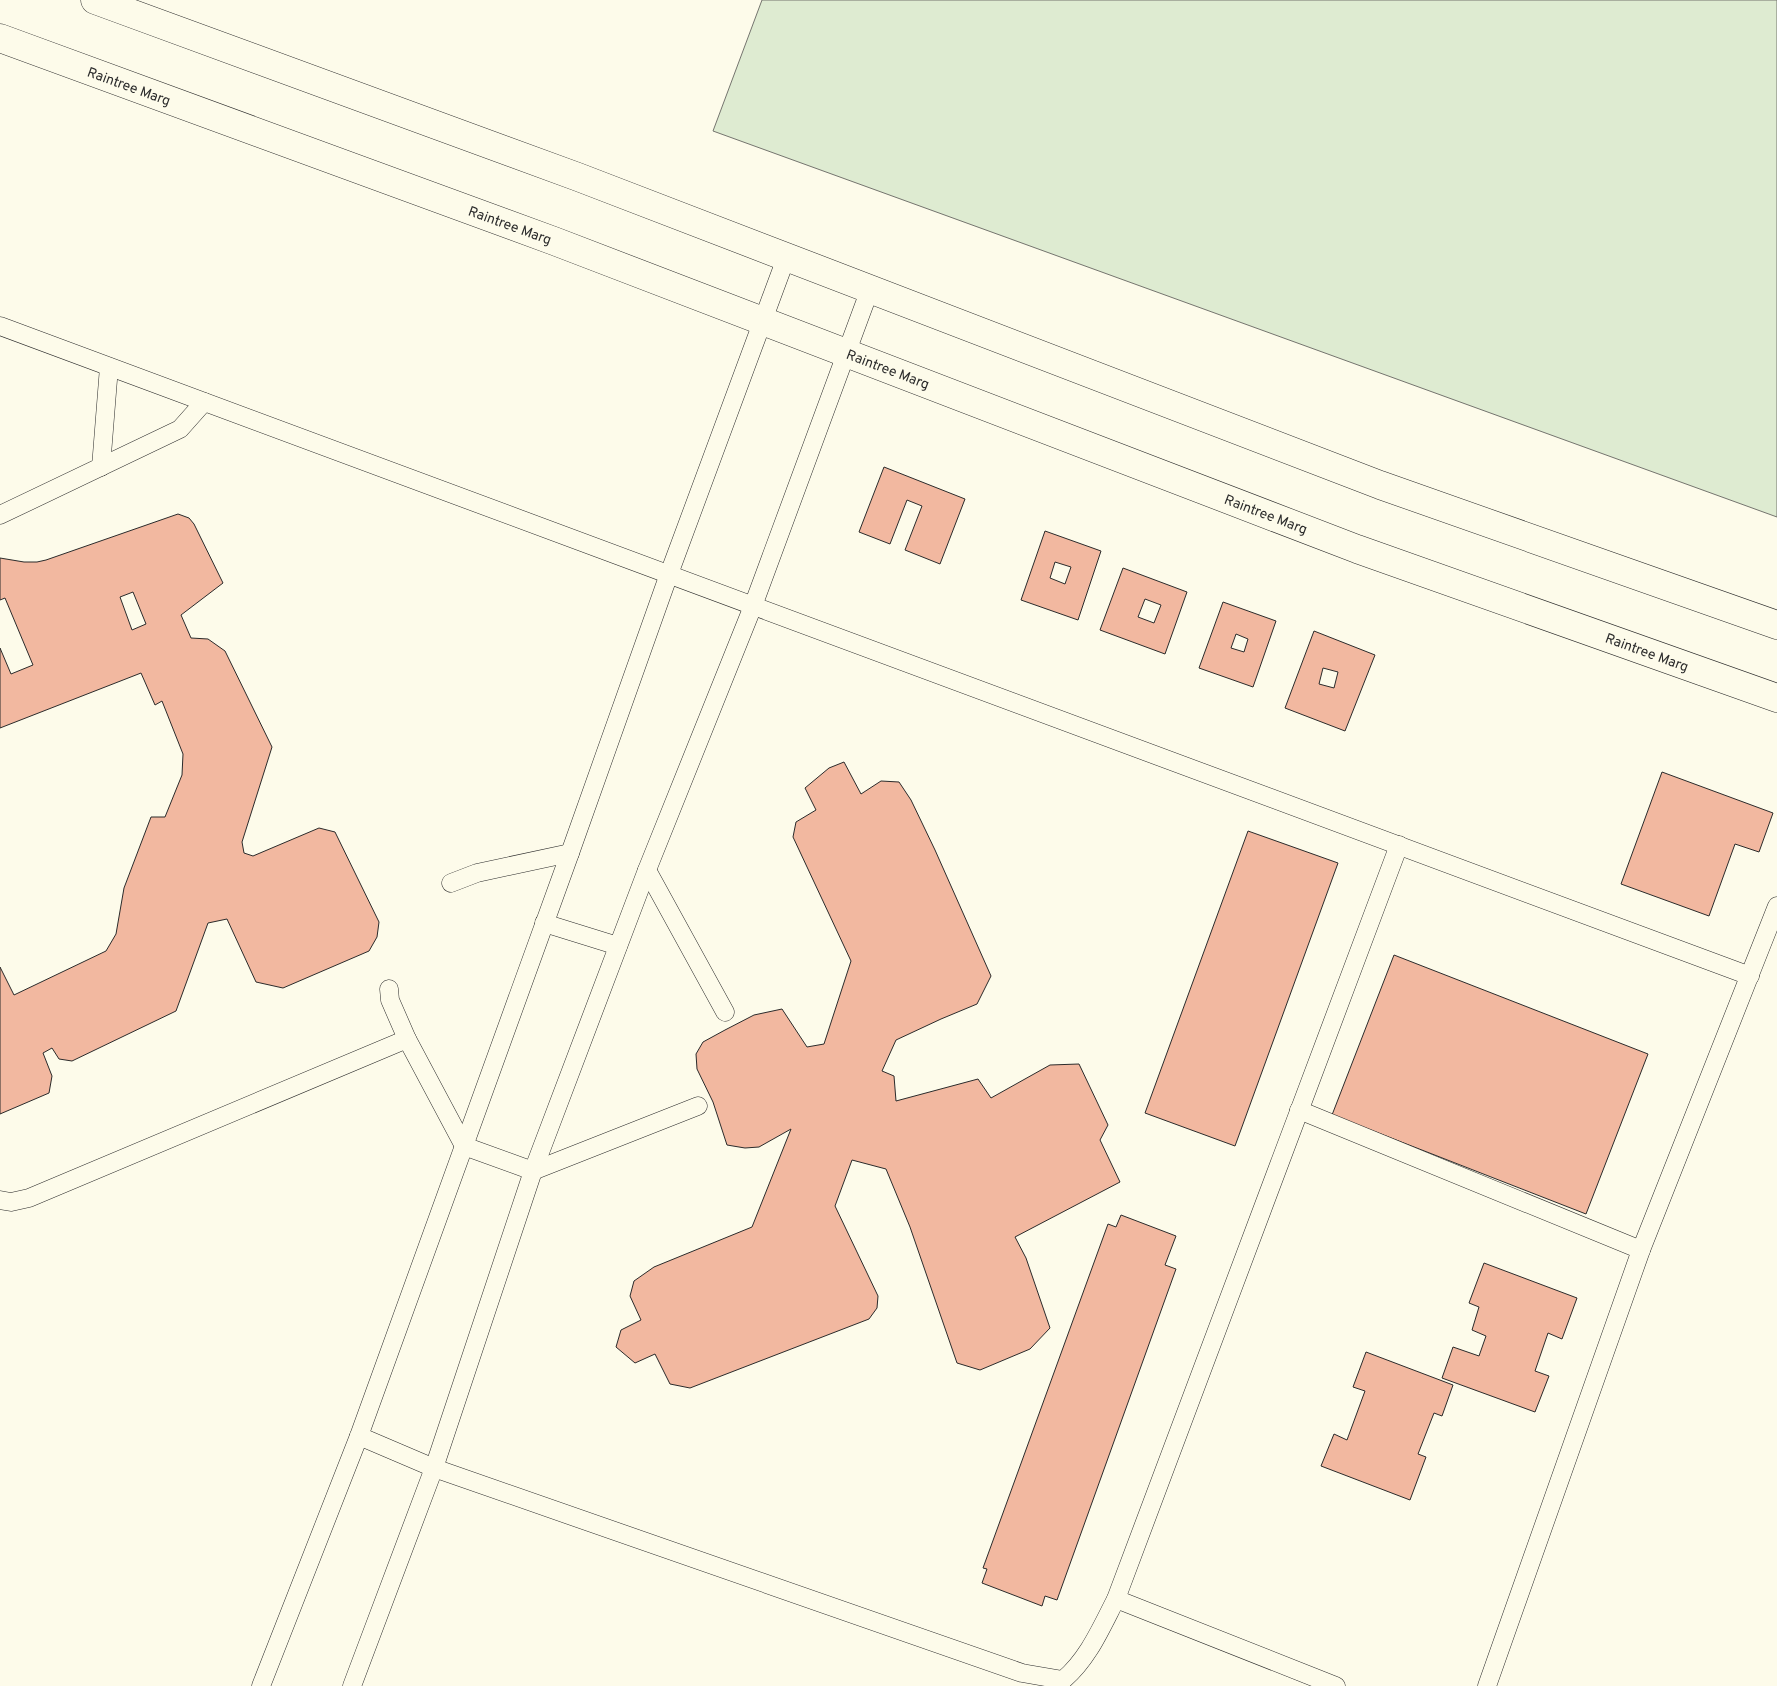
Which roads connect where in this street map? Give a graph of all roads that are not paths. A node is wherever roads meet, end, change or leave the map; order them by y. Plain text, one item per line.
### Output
1 (94, 0) edge
2 (0, 38) edge
3 (786, 258) junction
4 (870, 289) junction
5 (762, 321) junction
6 (0, 326) edge
7 (846, 353) junction
8 (109, 367) junction
9 (204, 402) junction
10 (101, 467) junction
11 (0, 515) edge
12 (669, 574) junction
13 (754, 606) junction
14 (1777, 626) edge
15 (1777, 698) edge
16 (1399, 845) junction
17 (570, 853) junction
18 (647, 870) junction
19 (451, 883) dead end
20 (1777, 906) edge
21 (544, 923) junction
22 (618, 946) junction
23 (1750, 976) junction
24 (389, 989) dead end
25 (725, 1012) dead end
26 (407, 1039) junction
27 (698, 1106) dead end
28 (1299, 1110) junction
29 (464, 1146) junction
30 (533, 1172) junction
31 (0, 1200) edge
32 (1642, 1250) junction
33 (359, 1436) junction
34 (434, 1468) junction
35 (1116, 1599) junction
36 (262, 1686) edge
37 (352, 1686) edge
38 (1336, 1686) edge
39 (1487, 1686) edge

1 - 3 main road
2 - 5 main road, Raintree Marg
3 - 4 main road
3 - 5 lane
4 - 7 lane
4 - 14 main road
5 - 7 main road, Raintree Marg
5 - 12 lane
6 - 8 lane
7 - 13 lane
7 - 15 main road, Raintree Marg
8 - 9 lane
8 - 10 lane
9 - 10 lane
9 - 12 lane
10 - 11 lane
12 - 13 lane
12 - 17 lane
13 - 16 lane
13 - 18 lane
16 - 23 lane
16 - 28 lane
17 - 19 lane
17 - 21 lane
18 - 22 lane
18 - 25 lane
20 - 23 lane
21 - 22 lane
21 - 29 lane
22 - 30 lane
23 - 32 lane
24 - 26 lane
26 - 29 lane
26 - 31 lane
27 - 30 lane
28 - 32 lane
28 - 35 lane
29 - 30 lane
29 - 33 lane
30 - 34 lane
32 - 39 lane
33 - 34 lane
33 - 36 lane
34 - 35 lane
34 - 37 lane
35 - 38 lane

